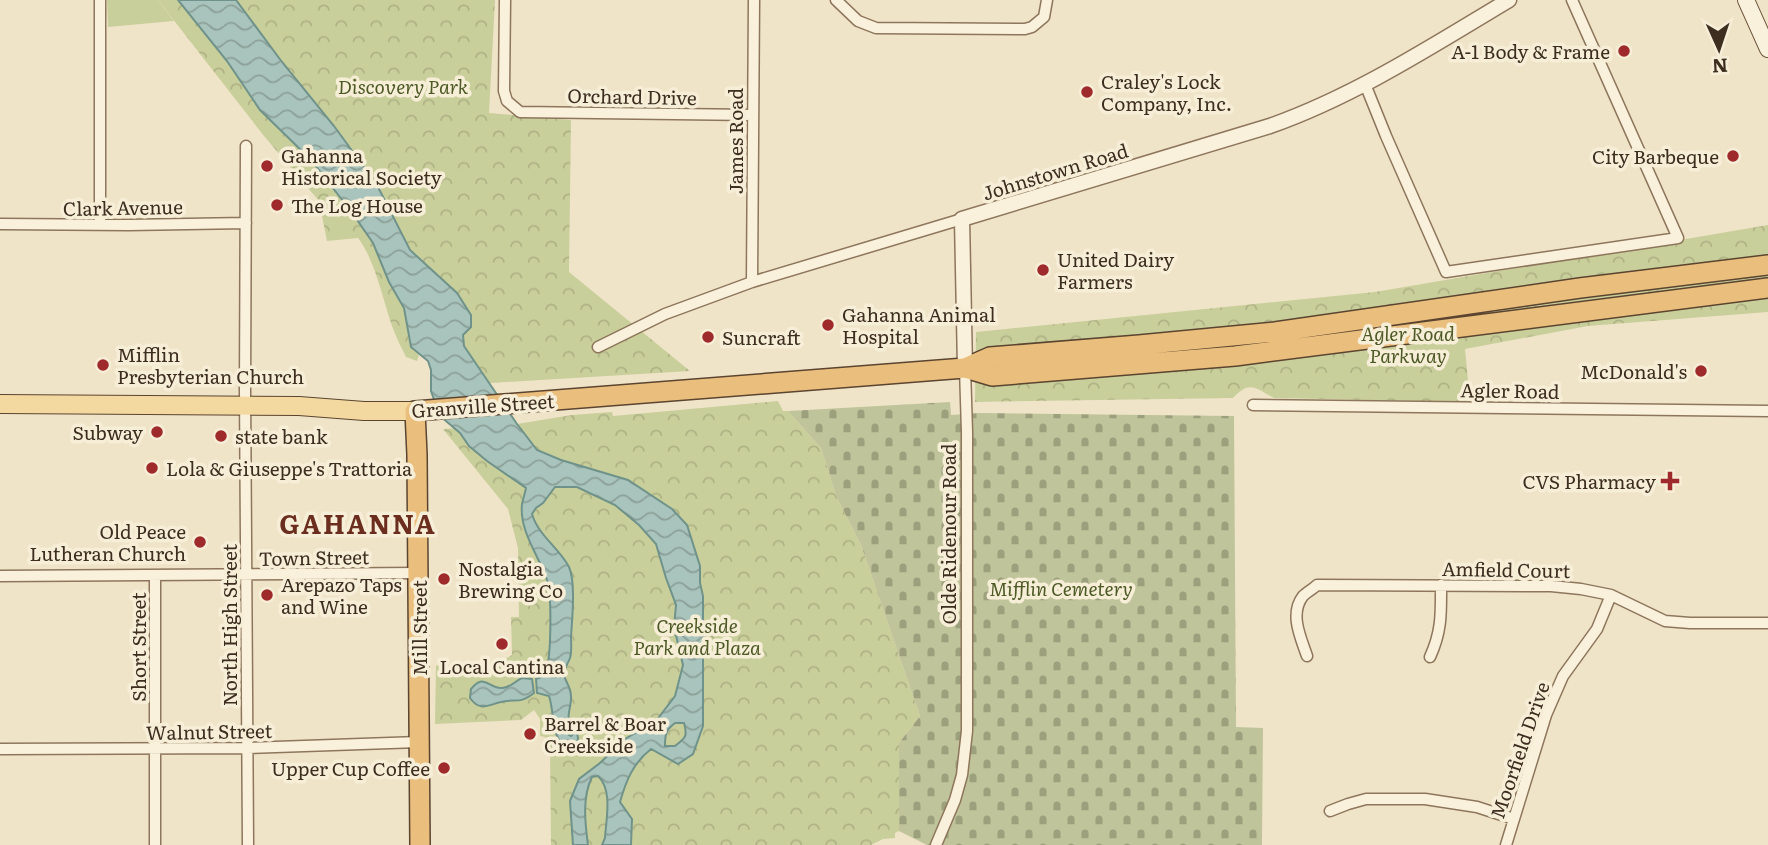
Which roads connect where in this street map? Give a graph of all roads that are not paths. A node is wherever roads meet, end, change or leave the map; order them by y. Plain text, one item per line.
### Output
1 (100, 0) edge
2 (505, 0) edge
3 (754, 0) edge
4 (836, 0) edge
5 (1046, 0) edge
6 (1509, 0) edge
7 (1572, 0) edge
8 (1746, 0) edge
9 (1768, 49) edge
10 (1365, 84) junction
11 (752, 115) junction
12 (246, 146) dead end
13 (962, 219) junction
14 (246, 223) junction
15 (0, 225) edge
16 (100, 225) junction
17 (1768, 265) edge
18 (752, 282) junction
19 (1768, 288) edge
20 (598, 347) dead end
21 (965, 368) junction
22 (0, 404) edge
23 (245, 405) junction
24 (1253, 405) dead end
25 (421, 410) junction
26 (1768, 411) edge
27 (418, 573) junction
28 (155, 575) junction
29 (247, 575) junction
30 (0, 576) edge
31 (1441, 585) junction
32 (1611, 595) junction
33 (1768, 623) edge
34 (1307, 656) dead end
35 (1430, 657) dead end
36 (419, 743) junction
37 (247, 748) junction
38 (0, 749) edge
39 (156, 749) junction
40 (1330, 811) dead end
41 (1514, 819) junction
42 (155, 845) edge
43 (248, 845) edge
44 (420, 845) edge
45 (936, 845) edge
46 (1506, 845) edge

1 - 16 street
2 - 11 street, Orchard Drive
3 - 11 street, James Road
4 - 5 street
6 - 10 street, Johnstown Road
7 - 10 street
8 - 9 main road
10 - 13 street, Johnstown Road
11 - 18 street, James Road
12 - 14 street, North High Street
13 - 18 street, Johnstown Road
13 - 21 street, Olde Ridenour Road
14 - 16 street, Clark Avenue
14 - 23 street, North High Street
15 - 16 street, Clark Avenue
17 - 21 highway
18 - 20 street, Johnstown Road
19 - 21 highway
21 - 25 highway, Granville Street
21 - 45 street, Olde Ridenour Road
22 - 23 main road, Granville Street
23 - 25 main road, Granville Street
23 - 29 street, North High Street
24 - 26 street, Agler Road
25 - 27 highway, Mill Street
27 - 29 street, Town Street
27 - 36 highway, Mill Street
28 - 29 street, Town Street
28 - 30 street, Town Street
28 - 39 street, Short Street
29 - 37 street, North High Street
31 - 32 street, Amfield Court
31 - 34 street, Amfield Court
31 - 35 street
32 - 33 street, Amfield Court
32 - 41 street, Moorfield Drive
36 - 37 street, Walnut Street
36 - 44 highway, Mill Street
37 - 39 street, Walnut Street
37 - 43 street, North High Street
38 - 39 street, Walnut Street
39 - 42 street, Short Street
40 - 41 street
41 - 46 street, Moorfield Drive

